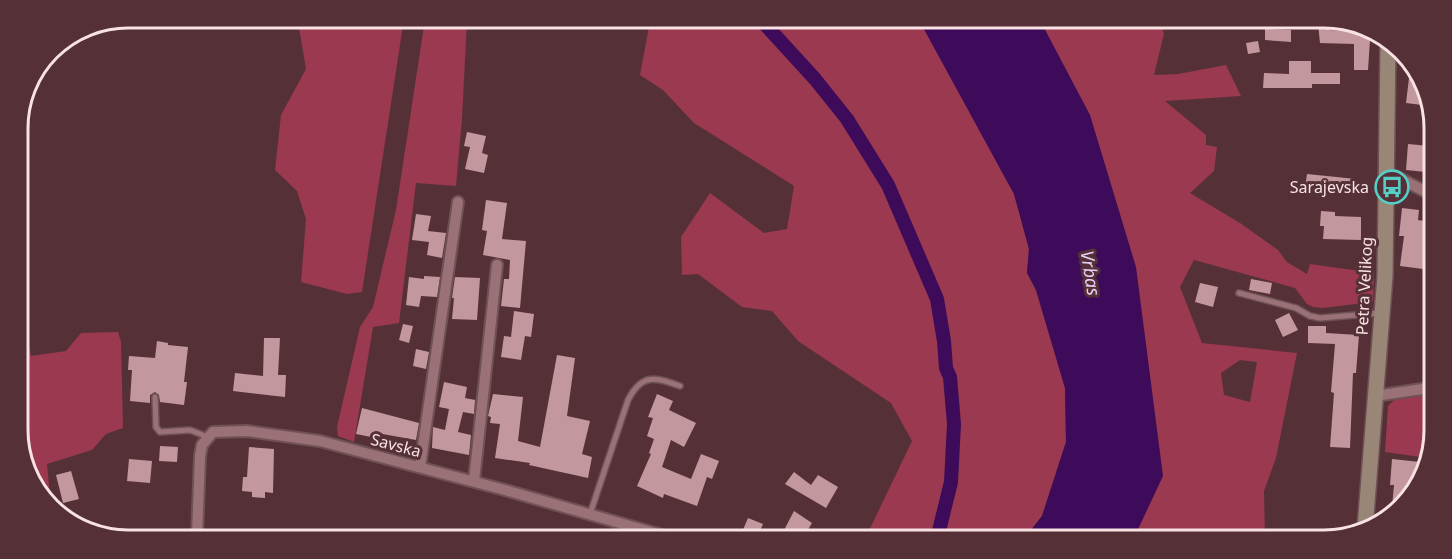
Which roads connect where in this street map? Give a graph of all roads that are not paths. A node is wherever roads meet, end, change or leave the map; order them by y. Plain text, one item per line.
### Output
1 (1388, 53) edge
2 (1385, 174) junction
3 (1424, 191) edge
4 (458, 202) dead end
5 (497, 265) dead end
6 (1239, 293) dead end
7 (1382, 313) junction
8 (680, 386) dead end
9 (1424, 389) edge
10 (1375, 396) junction
11 (155, 397) dead end
12 (208, 437) junction
13 (420, 467) junction
14 (474, 481) junction
15 (590, 514) junction
16 (1366, 521) edge
17 (197, 530) edge
18 (645, 530) edge

1 - 2 street, Petra Velikog
2 - 3 street
2 - 7 street, Petra Velikog
4 - 13 street
5 - 14 street
6 - 7 lane
7 - 10 street, Petra Velikog
8 - 15 lane
9 - 10 street
10 - 16 street, Petra Velikog
11 - 12 lane
12 - 13 street, Savska
12 - 17 street
13 - 14 street, Savska
14 - 15 street, Savska
15 - 18 street, Savska

